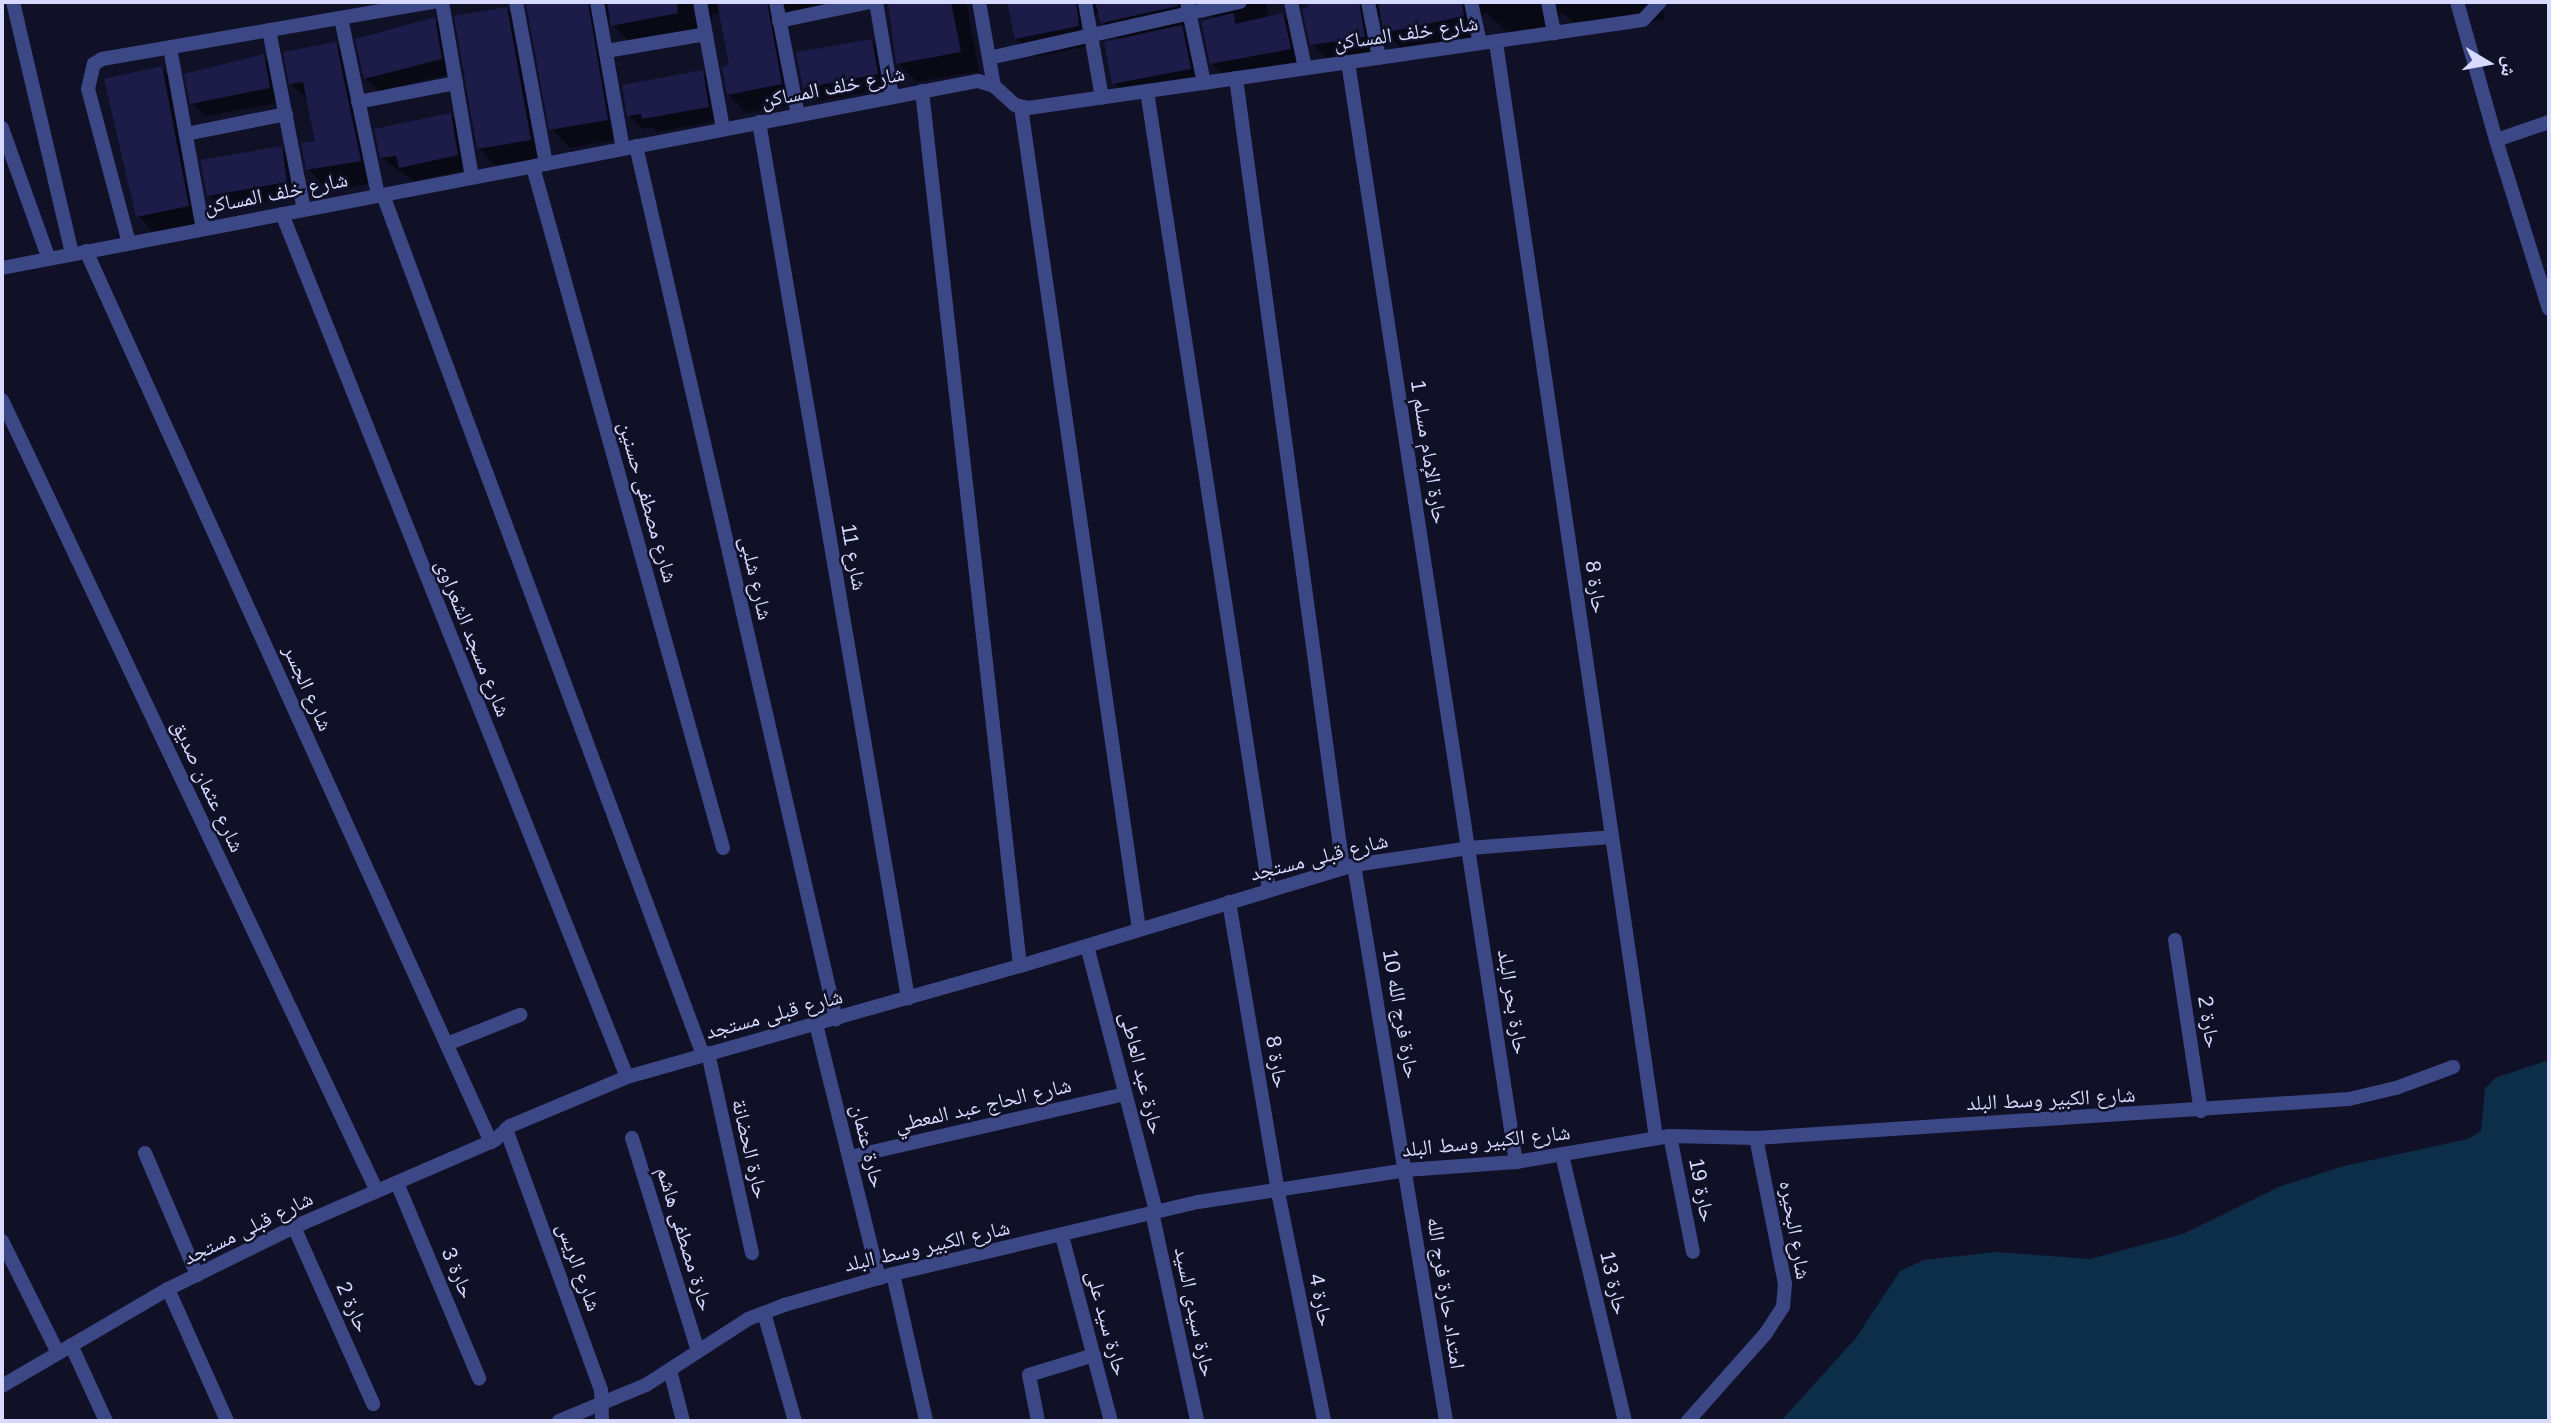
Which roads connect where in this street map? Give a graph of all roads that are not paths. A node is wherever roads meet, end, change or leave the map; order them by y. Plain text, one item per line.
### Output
1 (13, 2) edge
2 (433, 2) edge
3 (442, 2) edge
4 (516, 2) edge
5 (597, 2) edge
6 (700, 2) edge
7 (776, 2) edge
8 (869, 2) edge
9 (876, 2) edge
10 (979, 2) edge
11 (1085, 2) edge
12 (1240, 2) edge
13 (1292, 2) edge
14 (1368, 2) edge
15 (1471, 2) edge
16 (1548, 2) edge
17 (1660, 2) edge
18 (2457, 2) edge
19 (1188, 7) edge
20 (341, 18) junction
21 (779, 21) junction
22 (269, 30) junction
23 (1554, 33) junction
24 (706, 34) junction
25 (1091, 35) junction
26 (1496, 42) junction
27 (1480, 43) junction
28 (170, 48) junction
29 (606, 51) junction
30 (989, 58) junction
31 (1379, 58) junction
32 (1348, 62) junction
33 (1305, 68) junction
34 (1236, 78) junction
35 (456, 83) junction
36 (1204, 83) junction
37 (995, 86) junction
38 (922, 91) junction
39 (1147, 91) junction
40 (892, 97) junction
41 (1102, 97) junction
42 (358, 102) junction
43 (1021, 107) junction
44 (286, 114) junction
45 (798, 115) junction
46 (759, 122) junction
47 (2549, 122) edge
48 (2, 128) edge
49 (723, 129) junction
50 (186, 134) junction
51 (2496, 140) junction
52 (630, 147) junction
53 (539, 166) junction
54 (472, 177) junction
55 (381, 195) junction
56 (304, 209) junction
57 (282, 214) junction
58 (203, 229) junction
59 (129, 243) junction
60 (79, 253) junction
61 (49, 259) junction
62 (2, 268) edge
63 (2549, 309) edge
64 (2, 400) edge
65 (1611, 837) junction
66 (723, 848) dead end
67 (1469, 848) junction
68 (1349, 867) junction
69 (1269, 889) junction
70 (1229, 902) junction
71 (1139, 930) junction
72 (2175, 940) dead end
73 (1087, 946) junction
74 (1020, 966) junction
75 (908, 998) junction
76 (520, 1015) dead end
77 (836, 1019) junction
78 (816, 1024) junction
79 (447, 1044) junction
80 (705, 1054) junction
81 (2453, 1067) dead end
82 (627, 1077) junction
83 (1125, 1094) junction
84 (2201, 1111) junction
85 (506, 1129) junction
86 (1663, 1137) junction
87 (632, 1138) dead end
88 (1756, 1138) junction
89 (491, 1142) junction
90 (145, 1153) dead end
91 (1562, 1155) junction
92 (850, 1157) junction
93 (1516, 1162) junction
94 (1406, 1170) junction
95 (397, 1183) junction
96 (1277, 1187) junction
97 (377, 1191) junction
98 (1154, 1211) junction
99 (294, 1227) junction
100 (1062, 1236) junction
101 (2, 1241) edge
102 (1693, 1252) dead end
103 (752, 1253) dead end
104 (197, 1275) junction
105 (886, 1276) junction
106 (168, 1289) junction
107 (764, 1313) junction
108 (71, 1345) junction
109 (698, 1351) junction
110 (58, 1353) junction
111 (1094, 1355) junction
112 (670, 1370) junction
113 (480, 1378) dead end
114 (2, 1386) edge
115 (373, 1404) dead end
116 (601, 1404) junction
117 (106, 1421) edge
118 (227, 1421) edge
119 (559, 1421) edge
120 (602, 1421) edge
121 (683, 1421) edge
122 (795, 1421) edge
123 (926, 1421) edge
124 (1038, 1421) edge
125 (1111, 1421) edge
126 (1196, 1421) edge
127 (1324, 1421) edge
128 (1446, 1421) edge
129 (1625, 1421) edge
130 (1688, 1421) edge

1 - 60 street, شارع الجسر
2 - 20 street
3 - 35 street
4 - 53 street, شارع مصطفى حسنين
5 - 29 street, شارع شلبى
6 - 24 street
7 - 21 street
8 - 21 street
9 - 40 street
10 - 30 street
11 - 25 street
12 - 19 street
13 - 33 street
14 - 31 street
15 - 27 street
16 - 23 street
17 - 23 street, شارع خلف المساكن
18 - 51 street
19 - 25 street
19 - 36 street
20 - 22 street
20 - 42 street, حارة الحضانة
21 - 45 street
22 - 28 street
22 - 44 street
23 - 26 street, شارع خلف المساكن
24 - 29 street
24 - 49 street
25 - 30 street
25 - 41 street
26 - 27 street, شارع خلف المساكن
26 - 65 street, حارة 8
27 - 31 street, شارع خلف المساكن
28 - 50 street
28 - 59 street
29 - 52 street, شارع شلبى
30 - 37 street
31 - 32 street, شارع خلف المساكن
32 - 33 street, شارع خلف المساكن
32 - 67 street, حارة الإمام مسلم 1
33 - 34 street, شارع خلف المساكن
34 - 36 street, شارع خلف المساكن
34 - 68 street, حارة فرج الله 10
35 - 42 street
35 - 54 street
36 - 39 street, شارع خلف المساكن
37 - 38 street, شارع خلف المساكن
37 - 43 street
38 - 40 street, شارع خلف المساكن
38 - 74 street
39 - 41 street, شارع خلف المساكن
39 - 69 street
40 - 45 street, شارع خلف المساكن
41 - 43 street, شارع خلف المساكن
42 - 55 street, حارة الحضانة
43 - 71 street
44 - 50 street
44 - 56 street
45 - 46 street, شارع خلف المساكن
46 - 49 street, شارع خلف المساكن
46 - 75 street, شارع 11
47 - 51 street
48 - 61 street
49 - 52 street, شارع خلف المساكن
50 - 58 street
51 - 63 street
52 - 53 street, شارع خلف المساكن
52 - 77 street, شارع شلبى
53 - 54 street, شارع خلف المساكن
53 - 66 street, شارع مصطفى حسنين
54 - 55 street, شارع خلف المساكن
55 - 56 street, شارع خلف المساكن
55 - 80 street, حارة الحضانة
56 - 57 street, شارع خلف المساكن
57 - 58 street, شارع خلف المساكن
57 - 82 street, شارع مسجد الشعراوى
58 - 59 street, شارع خلف المساكن
59 - 60 street, شارع خلف المساكن
60 - 61 street, شارع خلف المساكن
60 - 79 street, شارع الجسر
61 - 62 street, شارع خلف المساكن
64 - 97 street, شارع عثمان صديق
65 - 67 street, شارع قبلى مستجد
65 - 86 street, حارة 8
67 - 68 street, شارع قبلى مستجد
67 - 93 street, حارة بحر البلد
68 - 69 street, شارع قبلى مستجد
68 - 94 street, حارة فرج الله 10
69 - 70 street, شارع قبلى مستجد
70 - 71 street, شارع قبلى مستجد
70 - 96 street, حارة 8
71 - 73 street, شارع قبلى مستجد
72 - 84 street, حارة 2
73 - 74 street, شارع قبلى مستجد
73 - 83 street, حارة عبد العاطى
74 - 75 street, شارع قبلى مستجد
75 - 77 street, شارع قبلى مستجد
76 - 79 street
77 - 78 street, شارع قبلى مستجد
78 - 80 street, شارع قبلى مستجد
78 - 92 street, حارة عثمان
79 - 89 street, شارع الجسر
80 - 82 street, شارع قبلى مستجد
80 - 103 street, حارة الحضانة
81 - 84 street, شارع الكبير وسط البلد
82 - 85 street, شارع قبلى مستجد
83 - 92 street, شارع الحاج عبد المعطي
83 - 98 street, حارة عبد العاطى
84 - 88 street, شارع الكبير وسط البلد
85 - 89 street, شارع قبلى مستجد
85 - 116 street, شارع الريس
86 - 88 street, شارع الكبير وسط البلد
86 - 91 street, شارع الكبير وسط البلد
86 - 102 street, حارة 19
87 - 109 street, حارة مصطفى هاشم
88 - 130 street, شارع البحيره
89 - 95 street, شارع قبلى مستجد
90 - 104 street
91 - 93 street, شارع الكبير وسط البلد
91 - 129 street, حارة 13
92 - 105 street, حارة عثمان
93 - 94 street, شارع الكبير وسط البلد
94 - 96 street, شارع الكبير وسط البلد
94 - 128 street, امتداد حارة فرج الله
95 - 97 street, شارع قبلى مستجد
95 - 113 street, حارة 3
96 - 98 street, شارع الكبير وسط البلد
96 - 127 street, حارة 4
97 - 99 street, شارع قبلى مستجد
98 - 100 street, شارع الكبير وسط البلد
98 - 126 street, حارة سيدى السيد
99 - 104 street, شارع قبلى مستجد
99 - 115 street, حارة 2
100 - 105 street, شارع الكبير وسط البلد
100 - 111 street, حارة سيد على
101 - 110 street
104 - 106 street, شارع قبلى مستجد
105 - 107 street, شارع الكبير وسط البلد
105 - 123 street, حارة عثمان
106 - 108 street, شارع قبلى مستجد
106 - 118 street
107 - 109 street, شارع الكبير وسط البلد
107 - 122 street
108 - 110 street, شارع قبلى مستجد
108 - 117 street
109 - 112 street, شارع الكبير وسط البلد
110 - 114 street, شارع قبلى مستجد
111 - 124 street
111 - 125 street, حارة سيد على
112 - 116 street, شارع الكبير وسط البلد
112 - 121 street
116 - 119 street, شارع الكبير وسط البلد
116 - 120 street, شارع الريس

